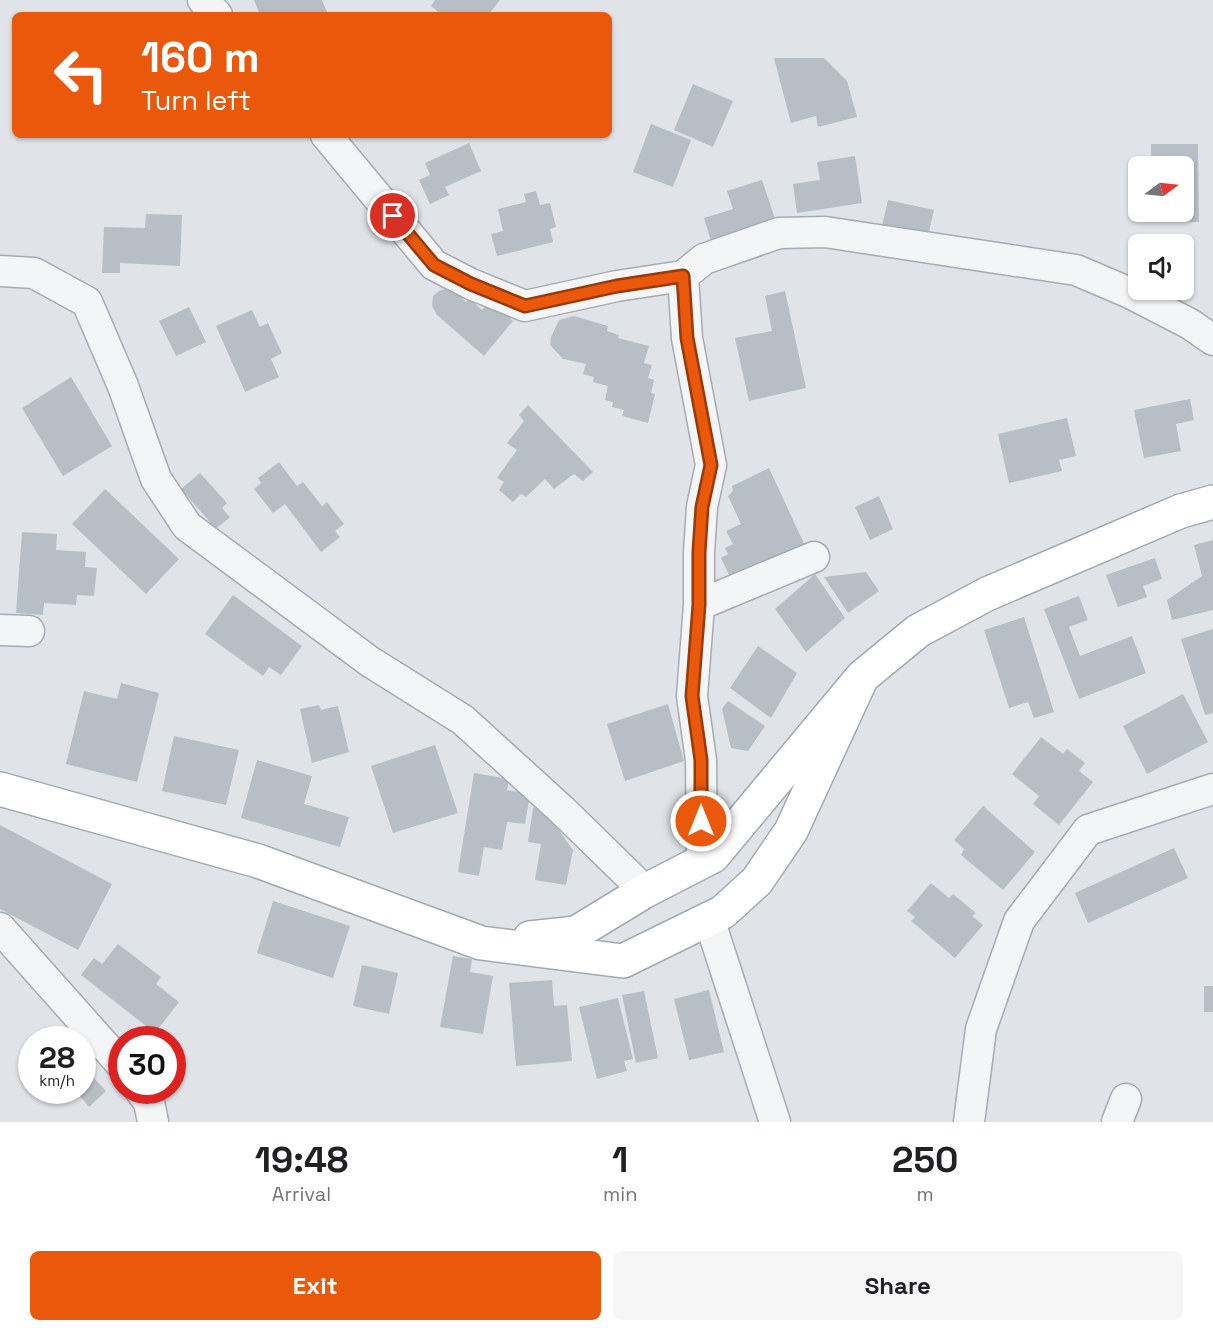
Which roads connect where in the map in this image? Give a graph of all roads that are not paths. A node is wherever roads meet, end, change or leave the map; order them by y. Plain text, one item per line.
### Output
1 (203, 0) edge
2 (214, 12) edge
3 (328, 138) edge
4 (0, 271) edge
5 (683, 276) junction
6 (1213, 340) edge
7 (1213, 502) edge
8 (814, 557) dead end
9 (699, 605) junction
10 (862, 676) junction
11 (0, 789) edge
12 (1213, 789) edge
13 (702, 861) junction
14 (645, 891) junction
15 (709, 919) junction
16 (0, 928) edge
17 (481, 943) junction
18 (108, 1049) edge
19 (149, 1104) edge
20 (153, 1122) edge
21 (775, 1122) edge
22 (969, 1122) edge

1 - 2 street
3 - 5 street
4 - 14 street
5 - 6 street
5 - 9 street
7 - 10 main road
8 - 9 street
9 - 13 street
10 - 13 main road
10 - 15 main road
11 - 17 main road
12 - 22 street
13 - 14 main road
14 - 17 main road
15 - 17 main road
15 - 21 street
16 - 18 street
19 - 20 street

